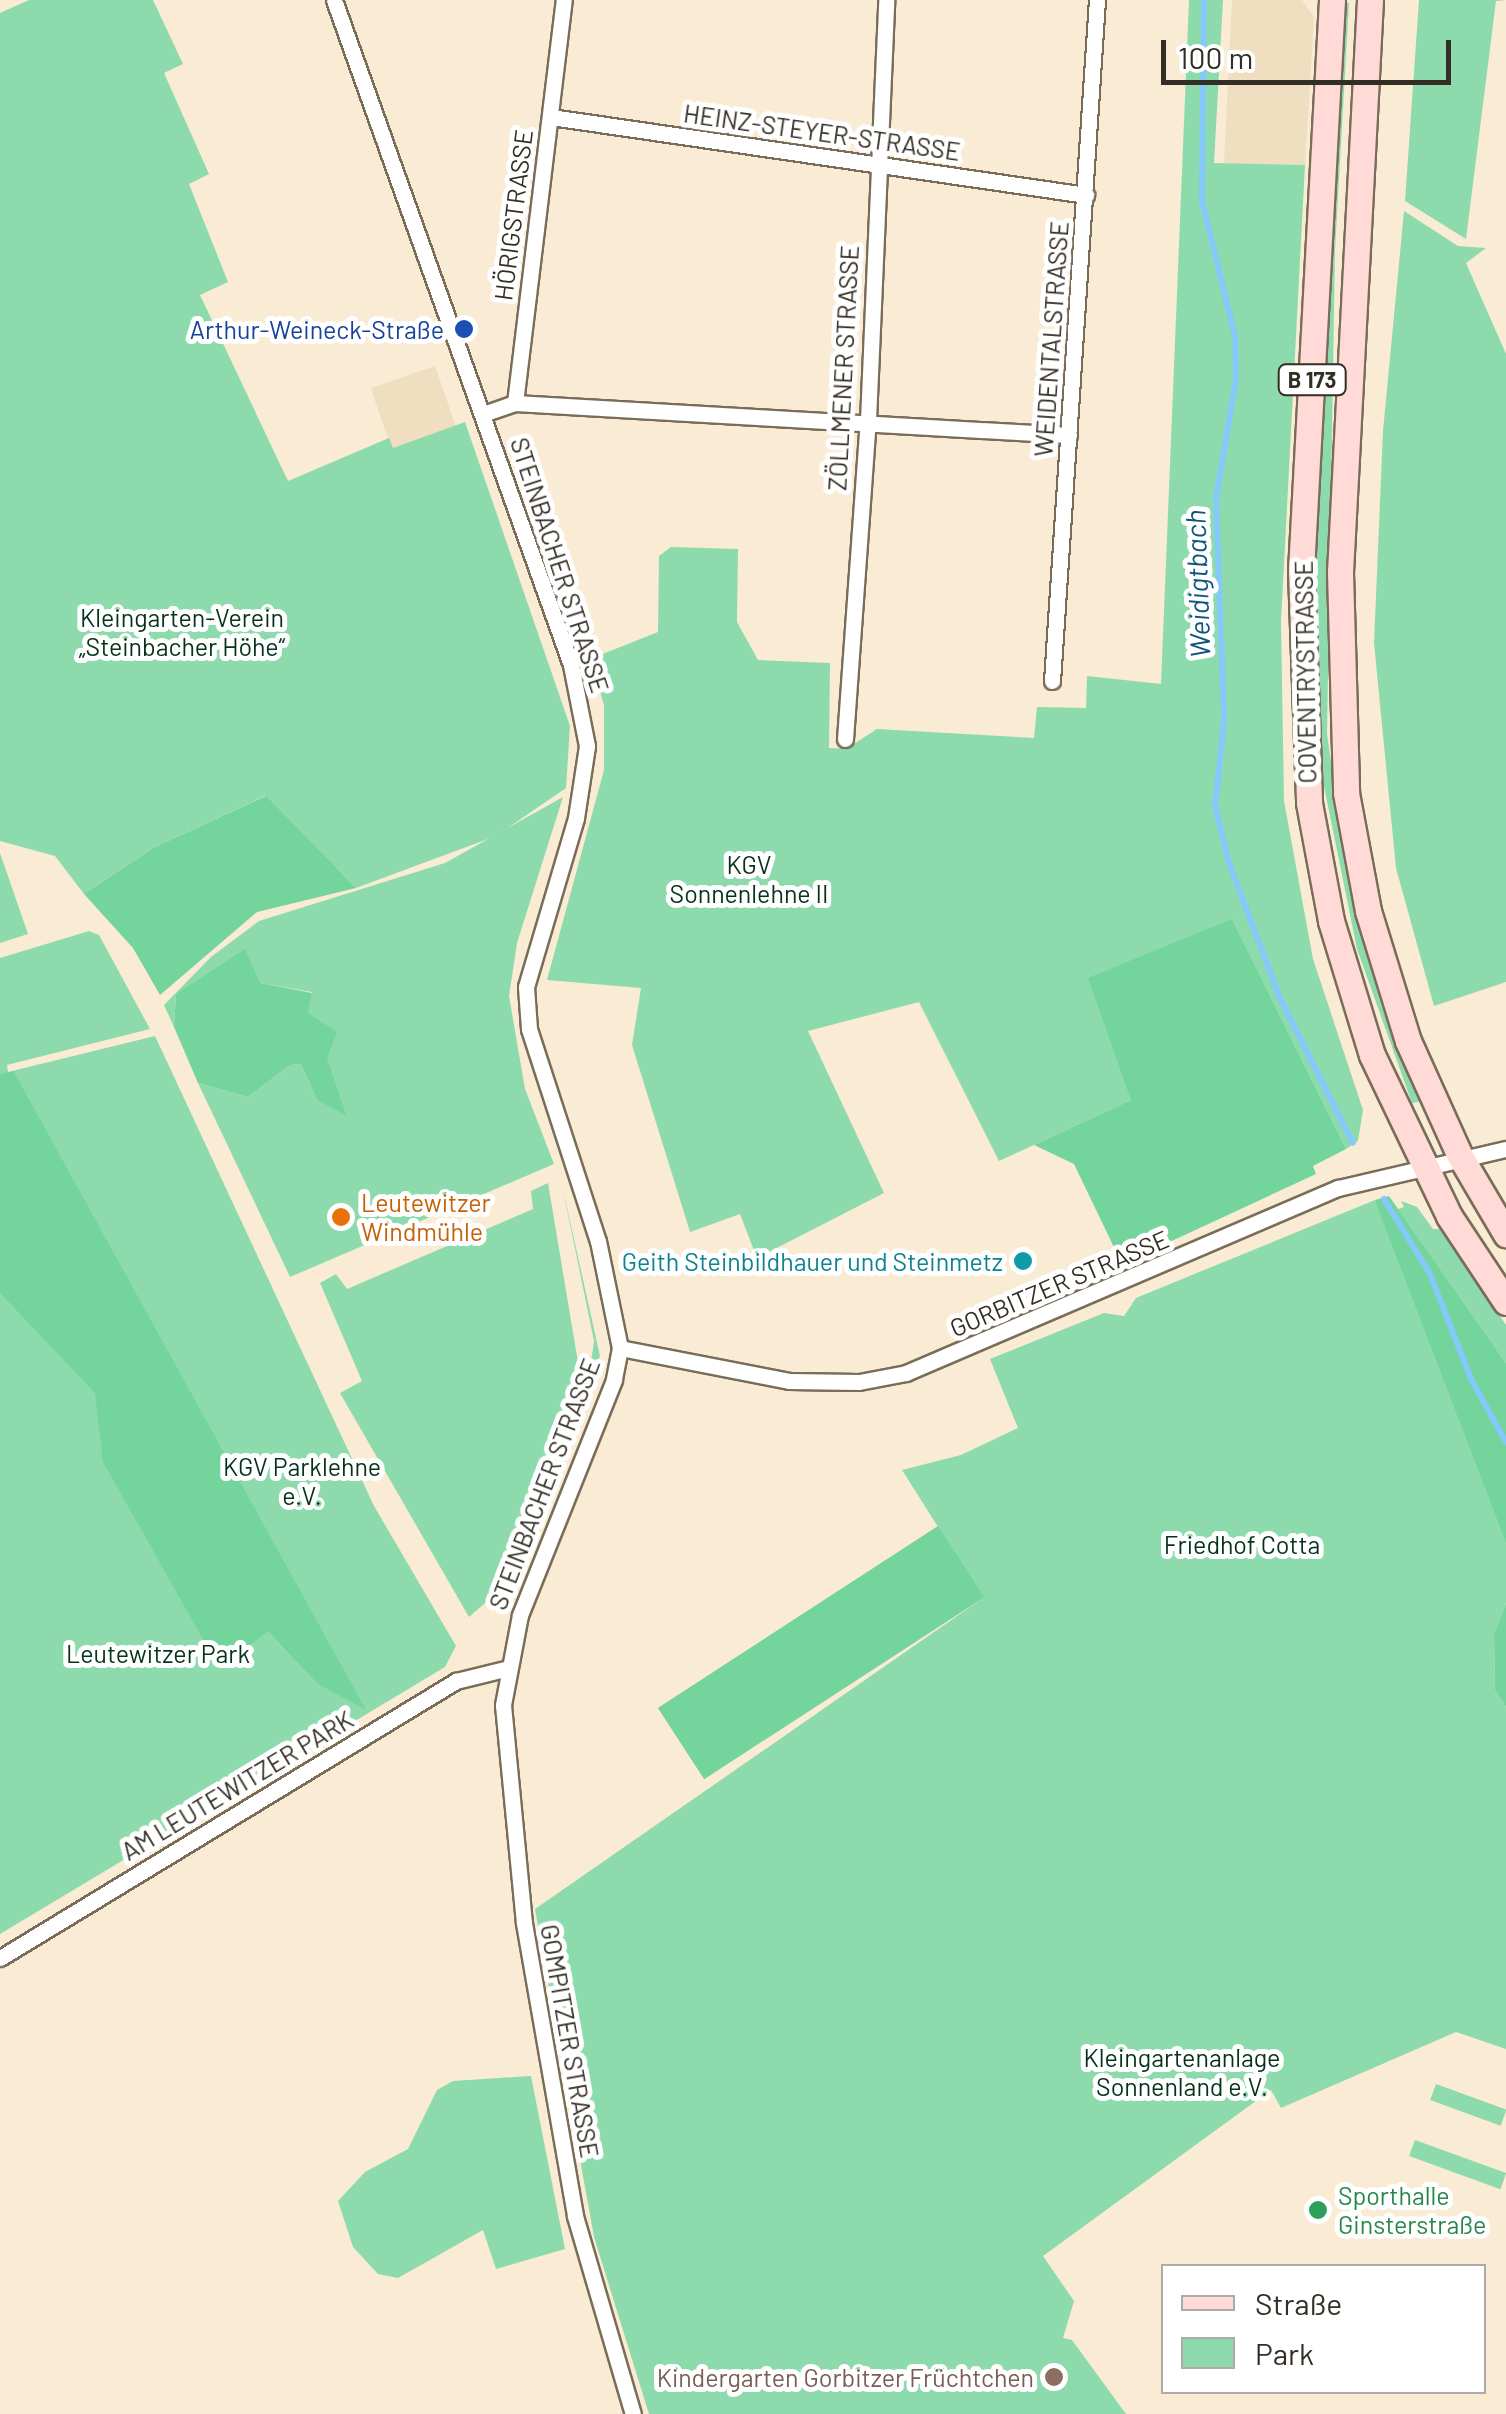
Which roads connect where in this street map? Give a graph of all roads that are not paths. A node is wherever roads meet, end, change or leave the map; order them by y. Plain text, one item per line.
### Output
1 (334, 0) edge
2 (564, 0) edge
3 (886, 0) edge
4 (1097, 0) edge
5 (1332, 0) edge
6 (1370, 0) edge
7 (551, 117) junction
8 (877, 166) junction
9 (1086, 195) junction
10 (515, 403) junction
11 (483, 414) junction
12 (868, 420) junction
13 (1070, 435) junction
14 (1052, 681) dead end
15 (846, 739) dead end
16 (1506, 1149) edge
17 (1460, 1156) junction
18 (1422, 1163) junction
19 (1506, 1234) edge
20 (1506, 1302) edge
21 (620, 1348) junction
22 (505, 1669) junction
23 (0, 1958) edge
24 (633, 2414) edge

1 - 11 street, STEINBACHER STRASSE
2 - 7 street, HÖRIGSTRASSE
3 - 8 street, ZÖLLMENER STRASSE
4 - 9 street, WEIDENTALSTRASSE
5 - 18 main road, COVENTRYSTRASSE / B 173
6 - 17 main road, COVENTRYSTRASSE / B 173
7 - 8 street, HEINZ-STEYER-STRASSE
7 - 10 street, HÖRIGSTRASSE
8 - 9 street, HEINZ-STEYER-STRASSE
8 - 12 street, ZÖLLMENER STRASSE
9 - 13 street, WEIDENTALSTRASSE
10 - 11 street
10 - 12 street
11 - 21 street, STEINBACHER STRASSE
12 - 13 street
12 - 15 street, ZÖLLMENER STRASSE
13 - 14 street, WEIDENTALSTRASSE
16 - 17 street, GORBITZER STRASSE
17 - 18 street, GORBITZER STRASSE
17 - 19 main road, COVENTRYSTRASSE / B 173
18 - 20 main road, COVENTRYSTRASSE / B 173
18 - 21 street, GORBITZER STRASSE
21 - 22 street, STEINBACHER STRASSE
22 - 23 street, AM LEUTEWITZER PARK
22 - 24 street, GOMPITZER STRASSE

